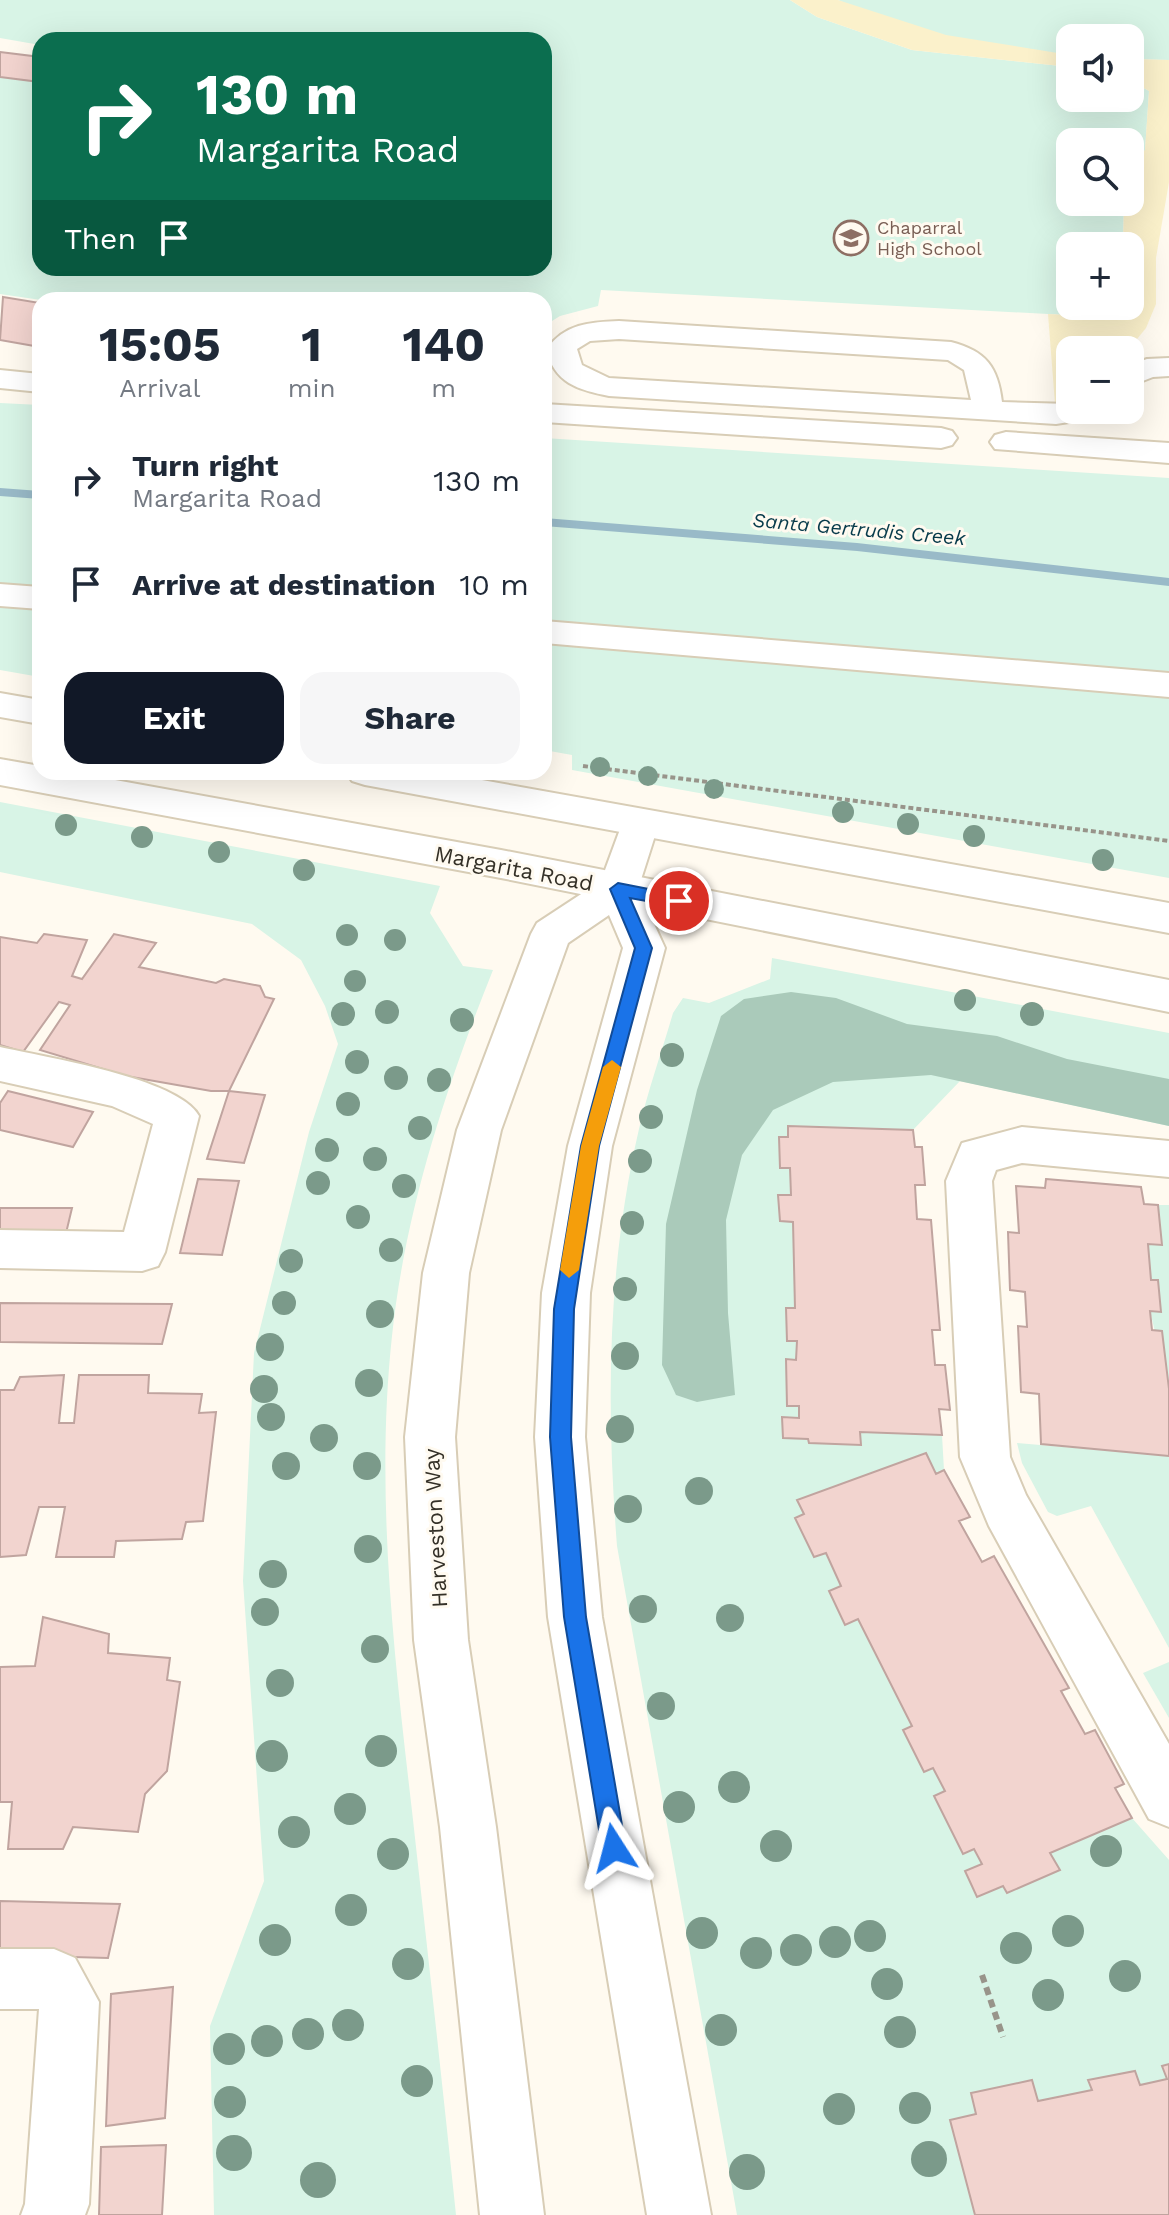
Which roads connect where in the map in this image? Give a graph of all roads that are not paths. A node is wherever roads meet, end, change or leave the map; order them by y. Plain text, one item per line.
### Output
1 (1169, 367) edge
2 (1144, 370) edge
3 (0, 379) edge
4 (32, 382) edge
5 (988, 411) junction
6 (552, 414) edge
7 (1056, 415) edge
8 (1169, 453) edge
9 (0, 595) edge
10 (32, 597) edge
11 (552, 633) edge
12 (1169, 685) edge
13 (0, 705) edge
14 (32, 711) edge
15 (0, 772) edge
16 (32, 778) edge
17 (42, 780) edge
18 (408, 780) edge
19 (640, 823) junction
20 (618, 889) junction
21 (1169, 918) edge
22 (1169, 996) edge
23 (0, 1064) edge
24 (1169, 1159) edge
25 (0, 1249) edge
26 (1169, 1799) edge
27 (0, 1979) edge
28 (53, 2215) edge
29 (512, 2215) edge
30 (679, 2215) edge

1 - 2 street
3 - 4 street
5 - 5 street
5 - 7 street
6 - 8 street
9 - 10 street
11 - 12 street
13 - 14 street
15 - 16 street, Margarita Road
17 - 20 street, Margarita Road
18 - 19 street
19 - 20 street
19 - 21 street
20 - 22 street, Margarita Road
20 - 29 street, Harveston Way
20 - 30 street
23 - 25 street
24 - 26 street
27 - 28 street

